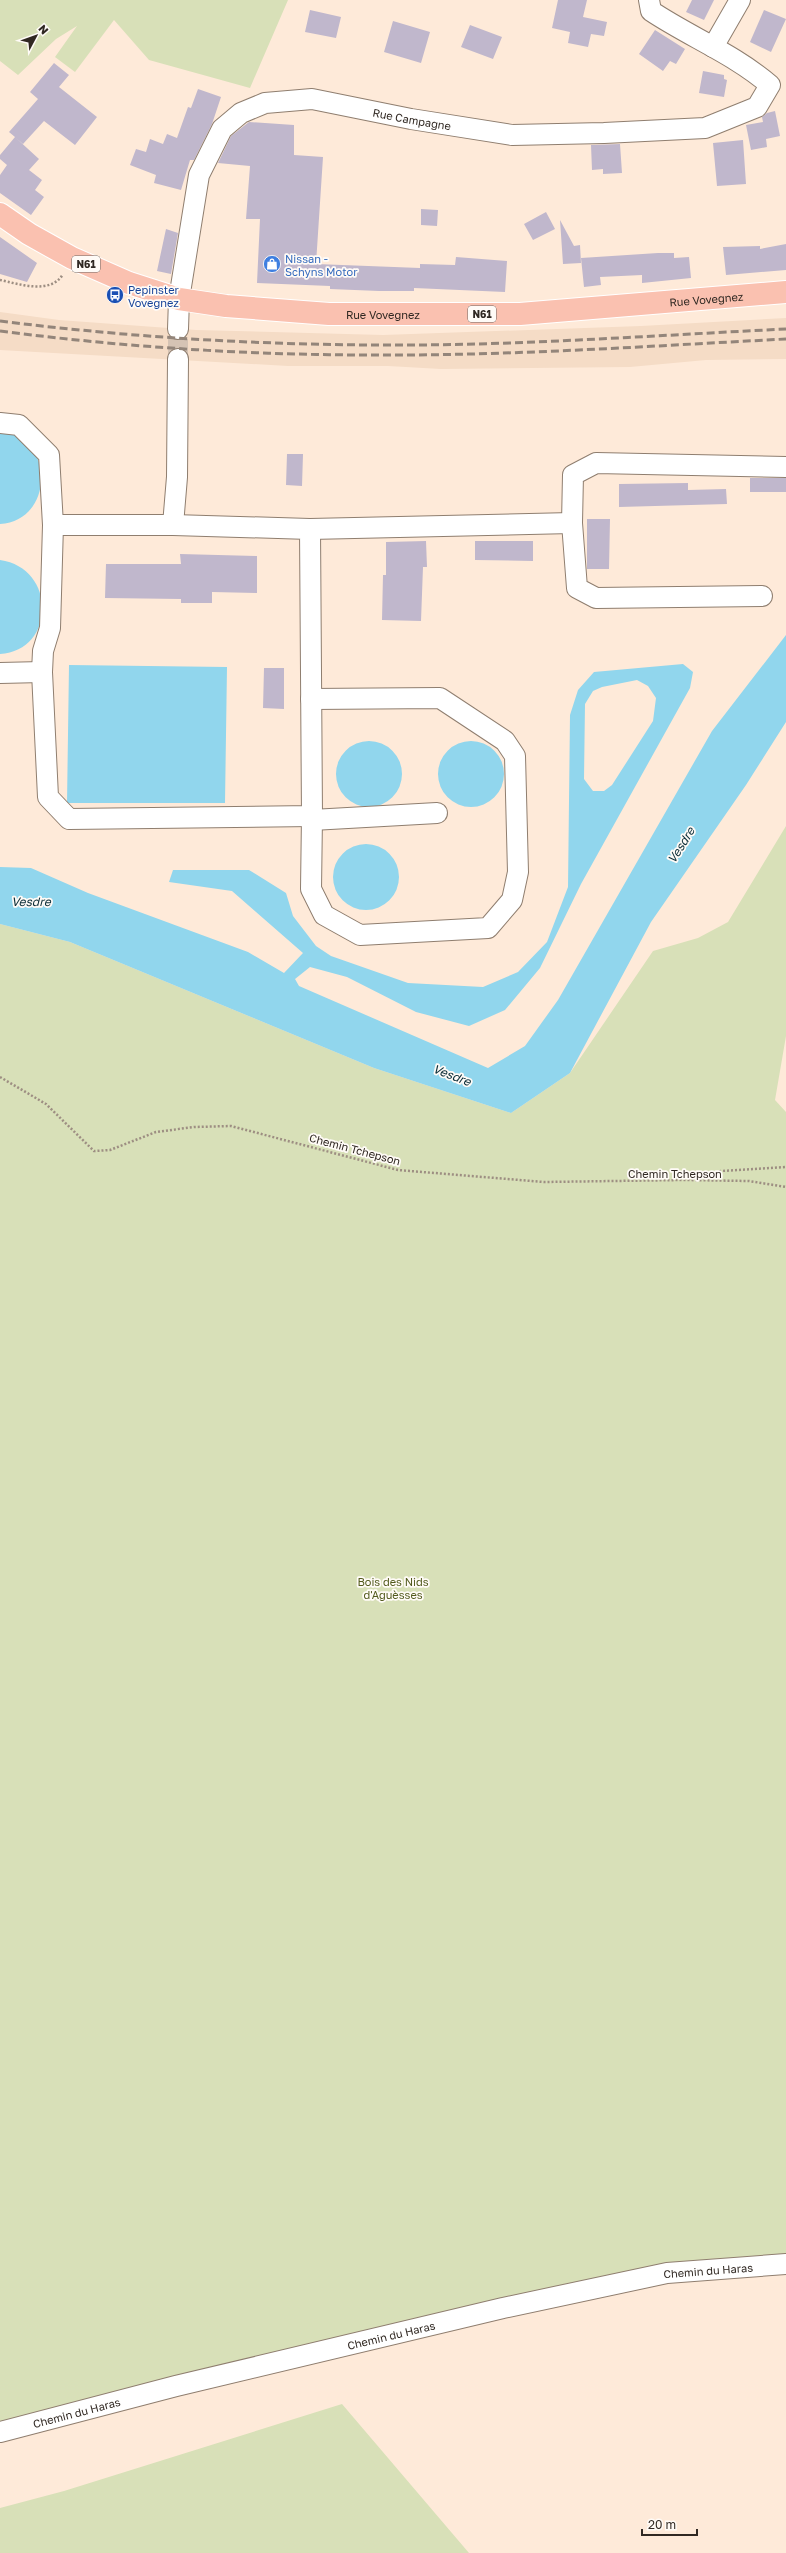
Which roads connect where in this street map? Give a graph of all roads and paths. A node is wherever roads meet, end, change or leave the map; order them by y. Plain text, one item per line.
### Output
1 (649, 0) edge
2 (740, 0) edge
3 (713, 47) junction
4 (778, 86) edge
5 (0, 214) edge
6 (72, 258) junction
7 (0, 280) edge
8 (786, 292) edge
9 (179, 299) junction
10 (178, 329) tunnel mouth
11 (178, 359) tunnel mouth
12 (0, 422) edge
13 (786, 468) edge
14 (572, 523) junction
15 (53, 524) junction
16 (173, 525) junction
17 (310, 529) junction
18 (762, 596) dead end
19 (42, 672) junction
20 (0, 673) edge
21 (311, 699) junction
22 (437, 813) dead end
23 (312, 818) junction
24 (0, 1077) edge
25 (786, 1167) edge
26 (684, 1180) junction
27 (786, 1187) edge
28 (786, 2264) edge
29 (0, 2432) edge

1 - 3 street, Rue Campagne
2 - 3 street
3 - 4 street, Rue Campagne
4 - 9 street, Rue Campagne
5 - 6 main road, Rue Vovegnez / N61
6 - 7 path
6 - 9 main road, Rue Vovegnez / N61
8 - 9 main road, Rue Vovegnez / N61
9 - 10 street, Rue Campagne
11 - 16 street
12 - 15 street
13 - 14 street
14 - 17 street
14 - 18 street
15 - 16 street
15 - 19 street
16 - 17 street
17 - 21 street
19 - 20 street
19 - 23 street
21 - 23 street
21 - 23 street
22 - 23 street
24 - 26 path, Chemin Tchepson
25 - 26 path
26 - 27 path, Chemin Tchepson
28 - 29 street, Chemin du Haras

